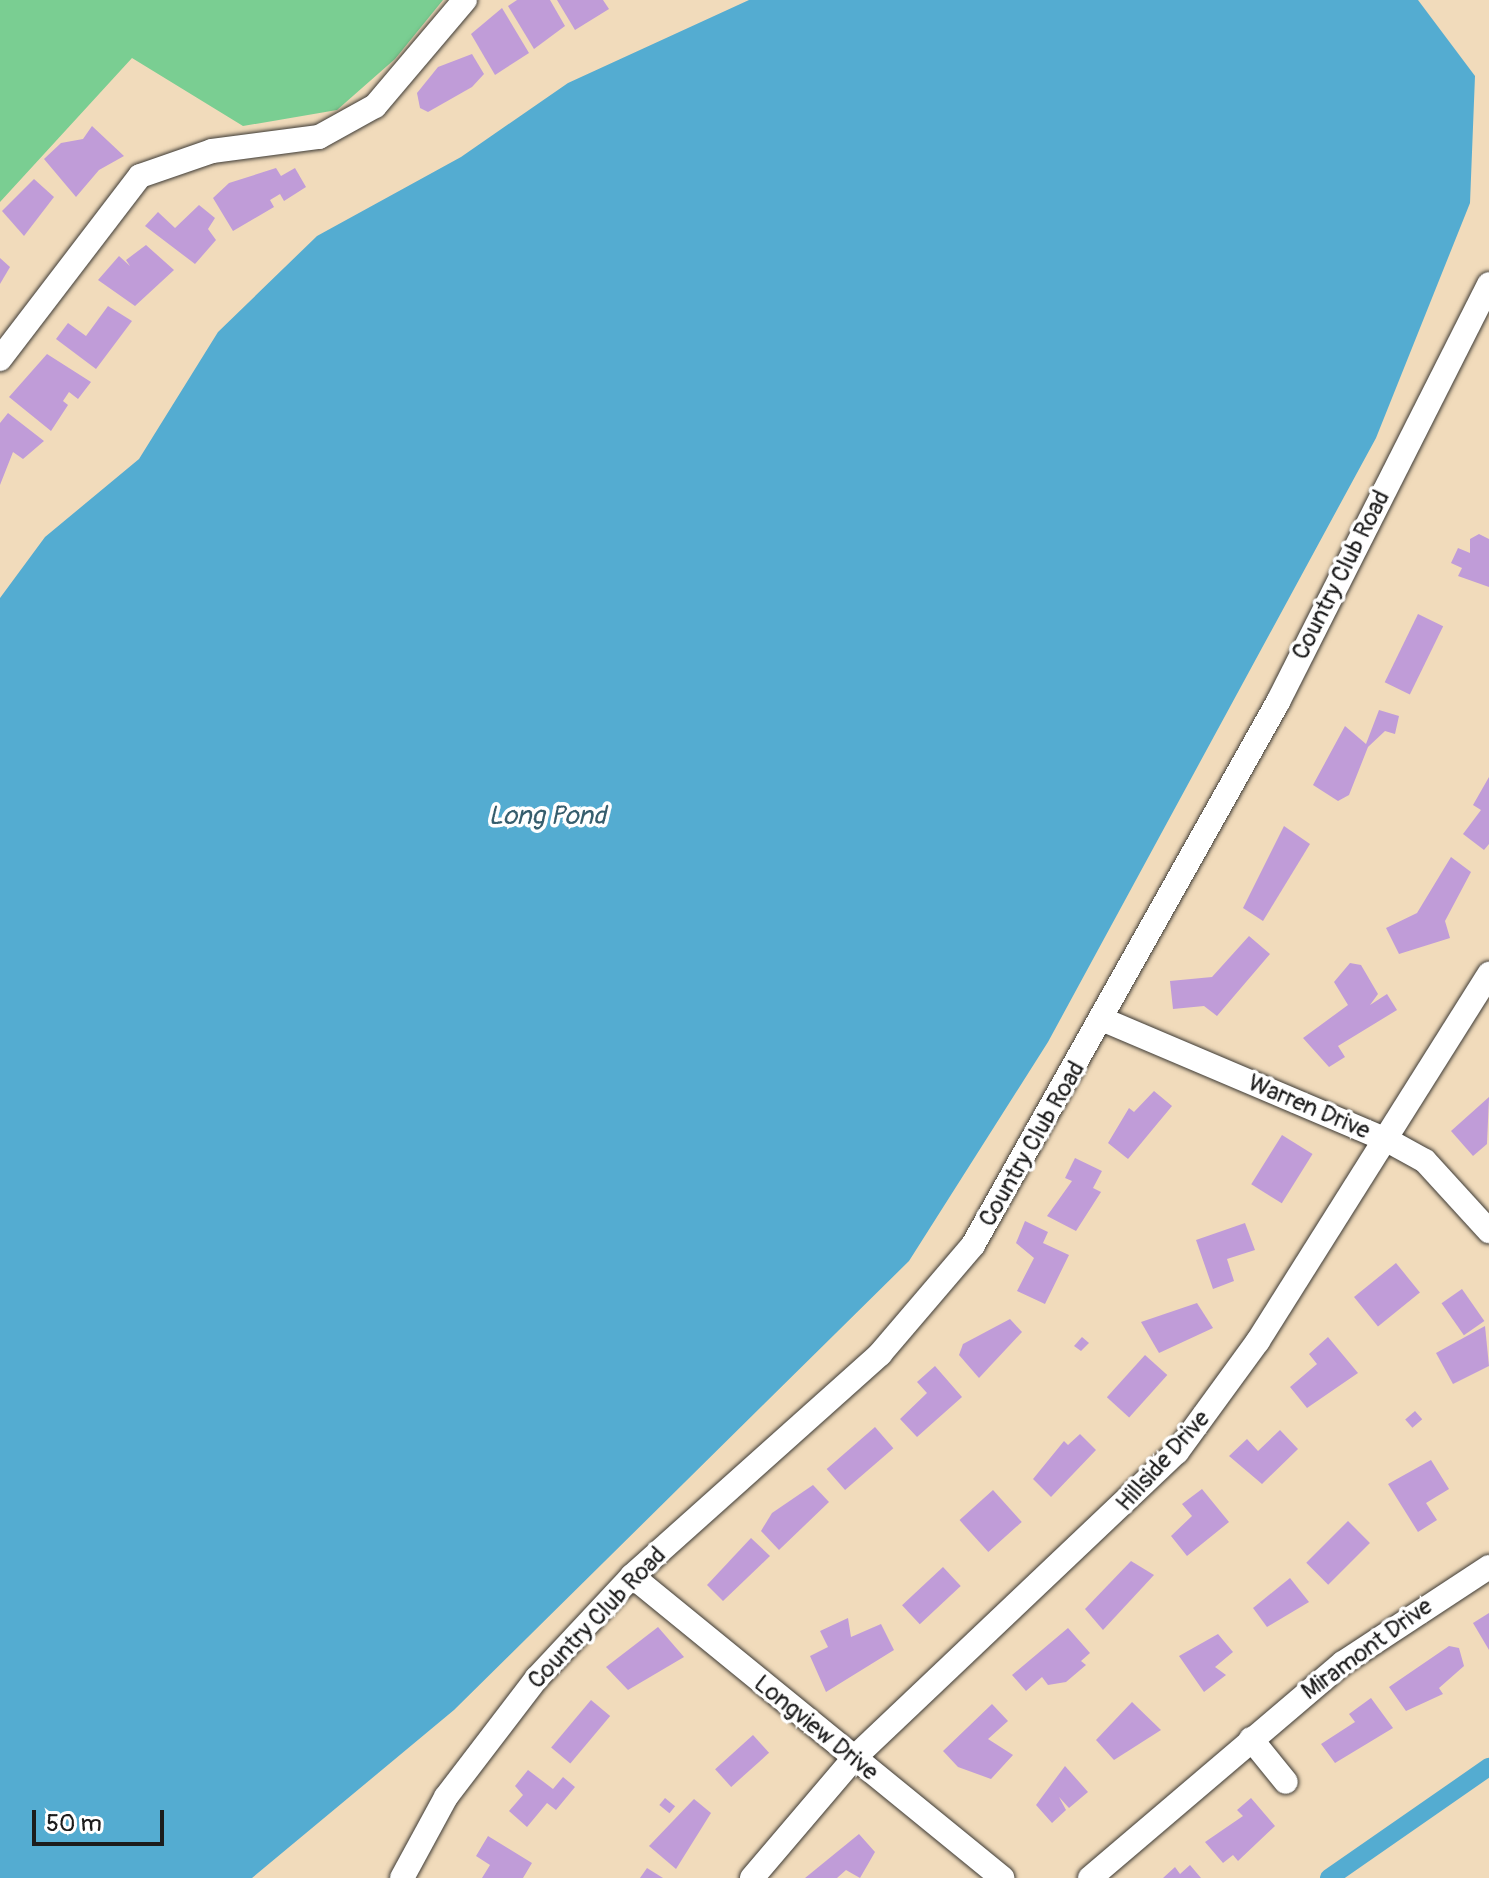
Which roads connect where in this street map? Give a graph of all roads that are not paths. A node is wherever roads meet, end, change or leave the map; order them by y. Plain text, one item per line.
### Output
1 (465, 0) edge
2 (1489, 284) edge
3 (0, 359) edge
4 (1489, 974) edge
5 (1104, 1020) junction
6 (1387, 1140) junction
7 (1489, 1231) edge
8 (1489, 1567) edge
9 (632, 1576) junction
10 (1251, 1739) junction
11 (854, 1758) junction
12 (1286, 1782) dead end
13 (402, 1878) edge
14 (752, 1878) edge
15 (1002, 1878) edge
16 (1090, 1878) edge

1 - 3 street
2 - 5 street, Country Club Road
4 - 6 street, Hillside Drive
5 - 6 street, Warren Drive
5 - 9 street, Country Club Road
6 - 7 street, Warren Drive
6 - 11 street, Hillside Drive
8 - 10 street, Miramont Drive
9 - 11 street, Longview Drive
9 - 13 street, Country Club Road
10 - 12 street
10 - 16 street, Miramont Drive
11 - 14 street, Hillside Drive
11 - 15 street, Longview Drive

